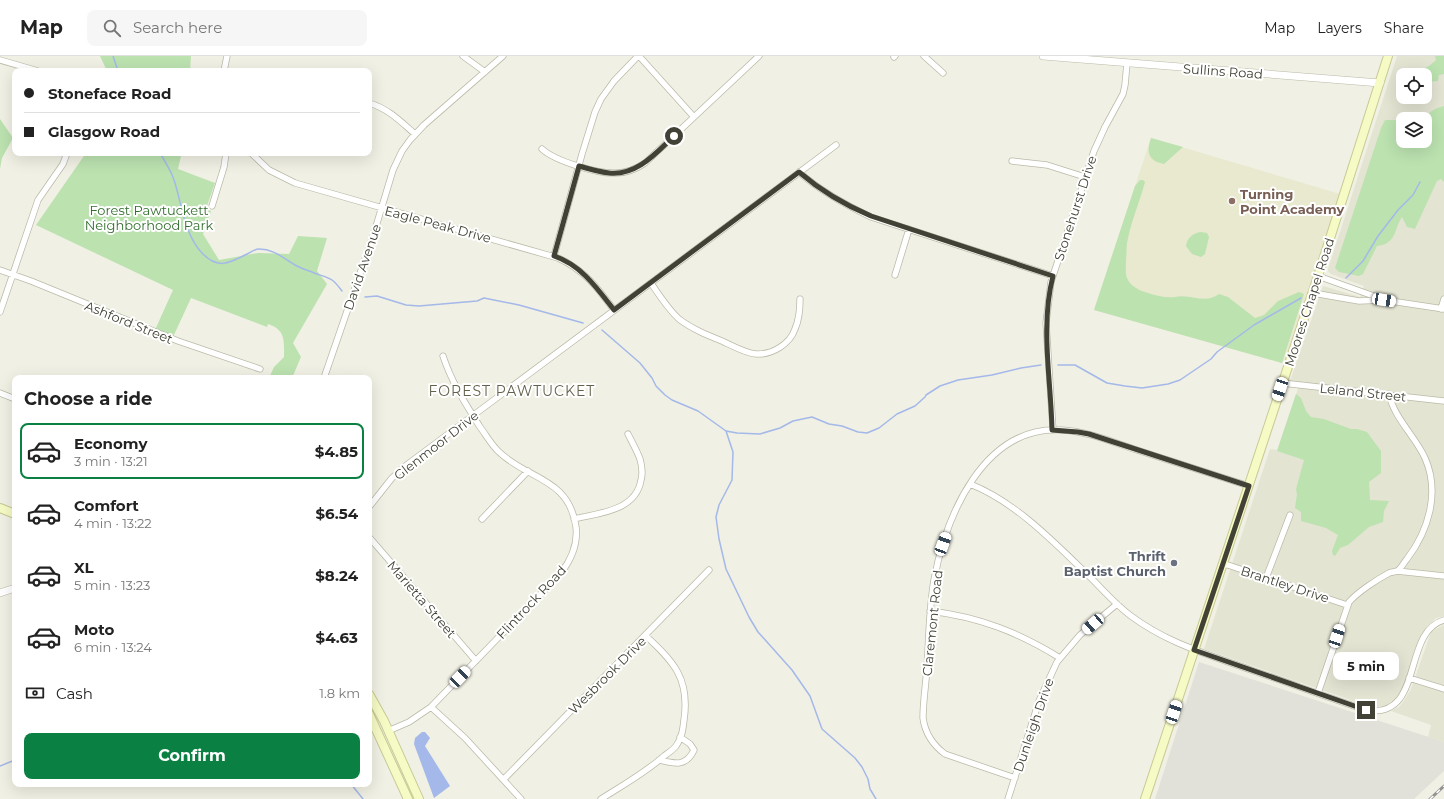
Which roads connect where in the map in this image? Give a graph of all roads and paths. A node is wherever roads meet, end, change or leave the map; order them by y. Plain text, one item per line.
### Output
1 (227, 56) edge
2 (463, 56) edge
3 (503, 56) edge
4 (639, 56) edge
5 (759, 56) edge
6 (924, 56) edge
7 (1043, 56) edge
8 (1388, 56) edge
9 (0, 60) edge
10 (1127, 63) junction
11 (28, 68) edge
12 (225, 68) edge
13 (485, 72) junction
14 (942, 73) dead end
15 (1380, 83) junction
16 (372, 104) edge
17 (694, 118) junction
18 (415, 134) junction
19 (836, 145) dead end
20 (542, 149) dead end
21 (66, 156) edge
22 (226, 156) edge
23 (253, 156) edge
24 (1012, 161) dead end
25 (579, 166) junction
26 (799, 172) junction
27 (1085, 177) junction
28 (212, 206) dead end
29 (382, 208) junction
30 (909, 229) junction
31 (554, 256) junction
32 (0, 270) edge
33 (13, 275) junction
34 (895, 275) dead end
35 (1053, 276) junction
36 (1318, 276) junction
37 (651, 283) junction
38 (1312, 293) junction
39 (800, 299) dead end
40 (1444, 299) edge
41 (1384, 300) junction
42 (1443, 309) edge
43 (614, 310) junction
44 (0, 312) edge
45 (443, 356) dead end
46 (260, 369) dead end
47 (325, 375) edge
48 (1282, 383) junction
49 (0, 393) edge
50 (1389, 394) junction
51 (12, 397) edge
52 (1444, 401) edge
53 (473, 416) junction
54 (1052, 430) junction
55 (628, 434) dead end
56 (528, 471) junction
57 (970, 484) junction
58 (1249, 486) junction
59 (372, 503) edge
60 (0, 508) edge
61 (12, 513) edge
62 (1290, 516) dead end
63 (482, 519) dead end
64 (574, 519) junction
65 (372, 540) edge
66 (1222, 565) junction
67 (709, 570) dead end
68 (1397, 570) junction
69 (1444, 576) edge
70 (1266, 578) junction
71 (12, 589) edge
72 (0, 593) edge
73 (1117, 604) junction
74 (1348, 605) junction
75 (930, 611) junction
76 (1444, 620) edge
77 (646, 636) junction
78 (1194, 650) junction
79 (1060, 658) junction
80 (476, 661) junction
81 (1410, 678) junction
82 (1444, 689) edge
83 (1318, 693) junction
84 (372, 700) edge
85 (431, 707) junction
86 (372, 721) edge
87 (388, 731) junction
88 (680, 737) junction
89 (660, 760) junction
90 (1015, 778) junction
91 (504, 779) junction
92 (408, 799) edge
93 (419, 799) edge
94 (521, 799) edge
95 (601, 799) edge
96 (1008, 799) edge
97 (1145, 799) edge

1 - 12 street
2 - 13 street
3 - 13 street, David Avenue
4 - 17 street
4 - 25 street
5 - 17 street
6 - 14 street
7 - 10 street, Sullins Road
8 - 15 main road, Moores Chapel Road
9 - 11 street
10 - 15 street, Sullins Road
10 - 27 street, Stonehurst Drive
13 - 18 street, David Avenue
15 - 36 main road, Moores Chapel Road
16 - 18 street
17 - 25 street
18 - 29 street, David Avenue
19 - 26 street, Glenmoor Drive
20 - 25 street
21 - 33 street
22 - 28 street
23 - 29 street, Eagle Peak Drive
24 - 27 street
25 - 31 street
26 - 30 street
26 - 37 street, Glenmoor Drive
27 - 35 street, Stonehurst Drive
29 - 31 street, Eagle Peak Drive
29 - 47 street, David Avenue
30 - 34 street
30 - 35 street
31 - 43 street, Eagle Peak Drive
32 - 33 street, Ashford Street
33 - 44 street
33 - 46 street, Ashford Street
35 - 54 street, Stonehurst Drive
36 - 38 main road, Moores Chapel Road
36 - 41 street
37 - 39 street
37 - 43 street, Glenmoor Drive
38 - 41 street
38 - 48 main road, Moores Chapel Road
40 - 42 street
41 - 42 street
43 - 53 street, Glenmoor Drive
45 - 53 street, Flintrock Road
48 - 50 street, Leland Street
48 - 58 main road, Moores Chapel Road
49 - 51 street
50 - 52 street, Leland Street
50 - 68 street
53 - 56 street, Flintrock Road
53 - 59 street, Glenmoor Drive
54 - 57 street, Claremont Road
54 - 58 street, Claremont Road
55 - 64 street
56 - 63 street
56 - 64 street, Flintrock Road
57 - 73 street
57 - 75 street, Claremont Road
58 - 66 main road, Moores Chapel Road
60 - 61 main road
62 - 70 street
64 - 80 street, Flintrock Road
65 - 80 street, Marietta Street
66 - 70 street, Brantley Drive
66 - 78 main road, Moores Chapel Road
67 - 77 street, Wesbrook Drive
68 - 69 street
68 - 74 street
70 - 74 street, Brantley Drive
71 - 72 street
73 - 78 street
73 - 79 street, Dunleigh Drive
74 - 83 street
75 - 79 street
75 - 90 street, Claremont Road
76 - 81 street
77 - 88 street
77 - 91 street, Wesbrook Drive
78 - 83 street
78 - 97 main road, Moores Chapel Road
79 - 90 street, Dunleigh Drive
80 - 85 street, Flintrock Road
81 - 82 street
81 - 83 street
84 - 87 main road
85 - 87 street, Flintrock Road
85 - 91 street
86 - 92 main road
87 - 93 main road
88 - 89 street
88 - 89 street
89 - 95 street
90 - 96 street, Dunleigh Drive
91 - 94 street

